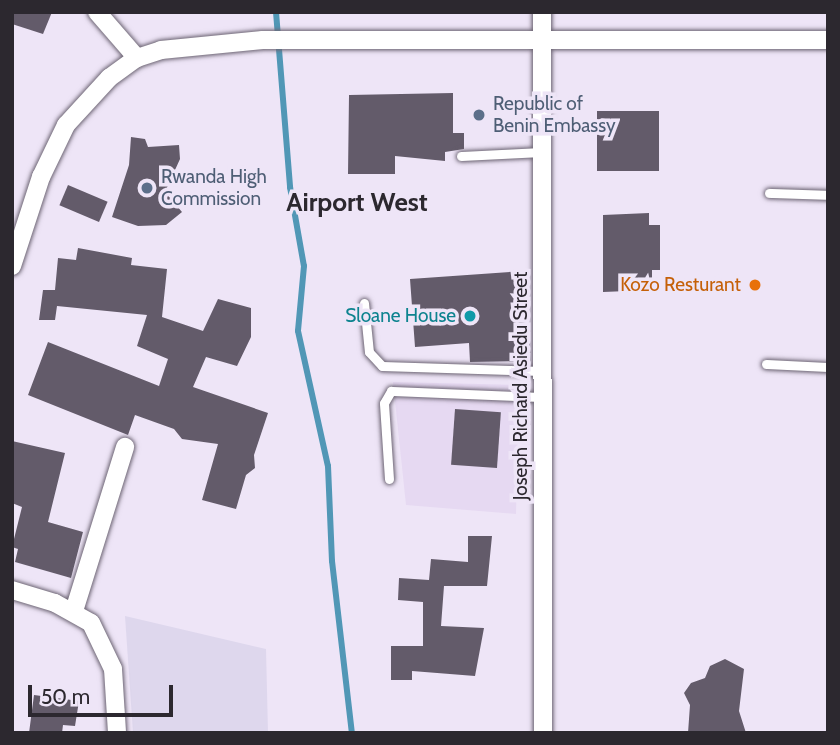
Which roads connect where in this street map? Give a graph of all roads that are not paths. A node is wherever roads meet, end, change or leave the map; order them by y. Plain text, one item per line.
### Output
1 (97, 12) edge
2 (542, 12) edge
3 (542, 38) junction
4 (828, 40) edge
5 (138, 58) junction
6 (542, 152) junction
7 (461, 156) dead end
8 (769, 193) dead end
9 (828, 195) edge
10 (12, 266) edge
11 (364, 303) dead end
12 (766, 364) dead end
13 (828, 367) edge
14 (542, 370) junction
15 (542, 397) junction
16 (125, 447) dead end
17 (389, 479) dead end
18 (12, 590) edge
19 (74, 611) junction
20 (117, 733) edge
21 (543, 733) edge

1 - 5 street
2 - 3 street, Joseph Richard Asiedu Street
3 - 4 street
3 - 5 street
3 - 6 street, Joseph Richard Asiedu Street
5 - 10 street
6 - 7 lane
6 - 14 street, Joseph Richard Asiedu Street
8 - 9 lane
11 - 14 lane
12 - 13 lane
14 - 15 street, Joseph Richard Asiedu Street
15 - 17 lane
15 - 21 street, Joseph Richard Asiedu Street
16 - 19 street
18 - 19 street
19 - 20 street

